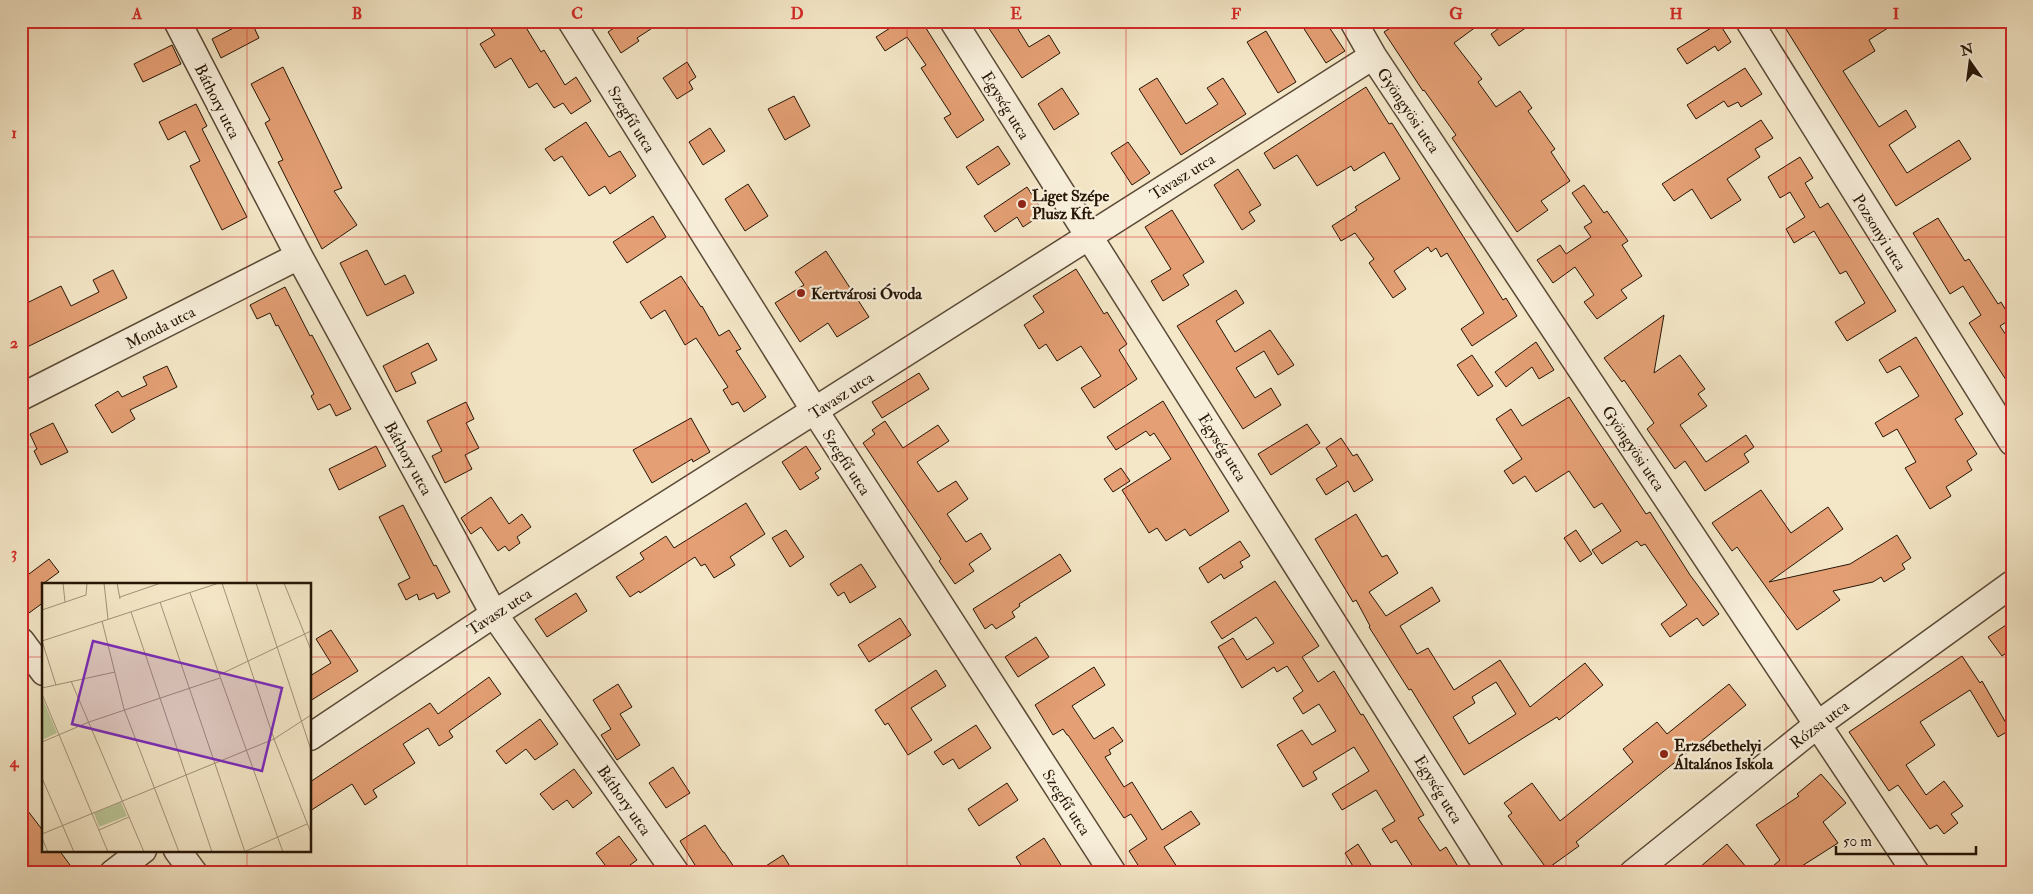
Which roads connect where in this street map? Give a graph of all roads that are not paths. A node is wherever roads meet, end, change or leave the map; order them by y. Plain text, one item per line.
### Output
1 (177, 21) edge
2 (571, 21) edge
3 (953, 21) edge
4 (1749, 21) edge
5 (1357, 23) edge
6 (1373, 56) junction
7 (1089, 235) junction
8 (299, 256) junction
9 (21, 397) edge
10 (815, 411) junction
11 (2012, 442) edge
12 (2012, 584) edge
13 (494, 614) junction
14 (21, 641) edge
15 (42, 669) edge
16 (1817, 725) junction
17 (311, 736) edge
18 (140, 852) edge
19 (178, 852) edge
20 (113, 873) edge
21 (194, 873) edge
22 (676, 873) edge
23 (1113, 873) edge
24 (1491, 873) edge
25 (1633, 873) edge
26 (1916, 873) edge

1 - 8 street, Báthory utca
2 - 10 street, Szegfű utca
3 - 7 street, Egység utca
4 - 11 street, Pozsonyi utca
5 - 6 street, Gyöngyösi utca
6 - 7 street, Tavasz utca
6 - 16 street, Gyöngyösi utca
7 - 10 street, Tavasz utca
7 - 24 street, Egység utca
8 - 9 street, Monda utca
8 - 13 street, Báthory utca
10 - 13 street, Tavasz utca
10 - 23 street, Szegfű utca
12 - 16 street, Rózsa utca
13 - 17 street, Tavasz utca
13 - 22 street, Báthory utca
14 - 15 street
16 - 25 street, Rózsa utca
16 - 26 street, Gyöngyösi utca
18 - 20 street
19 - 21 street

